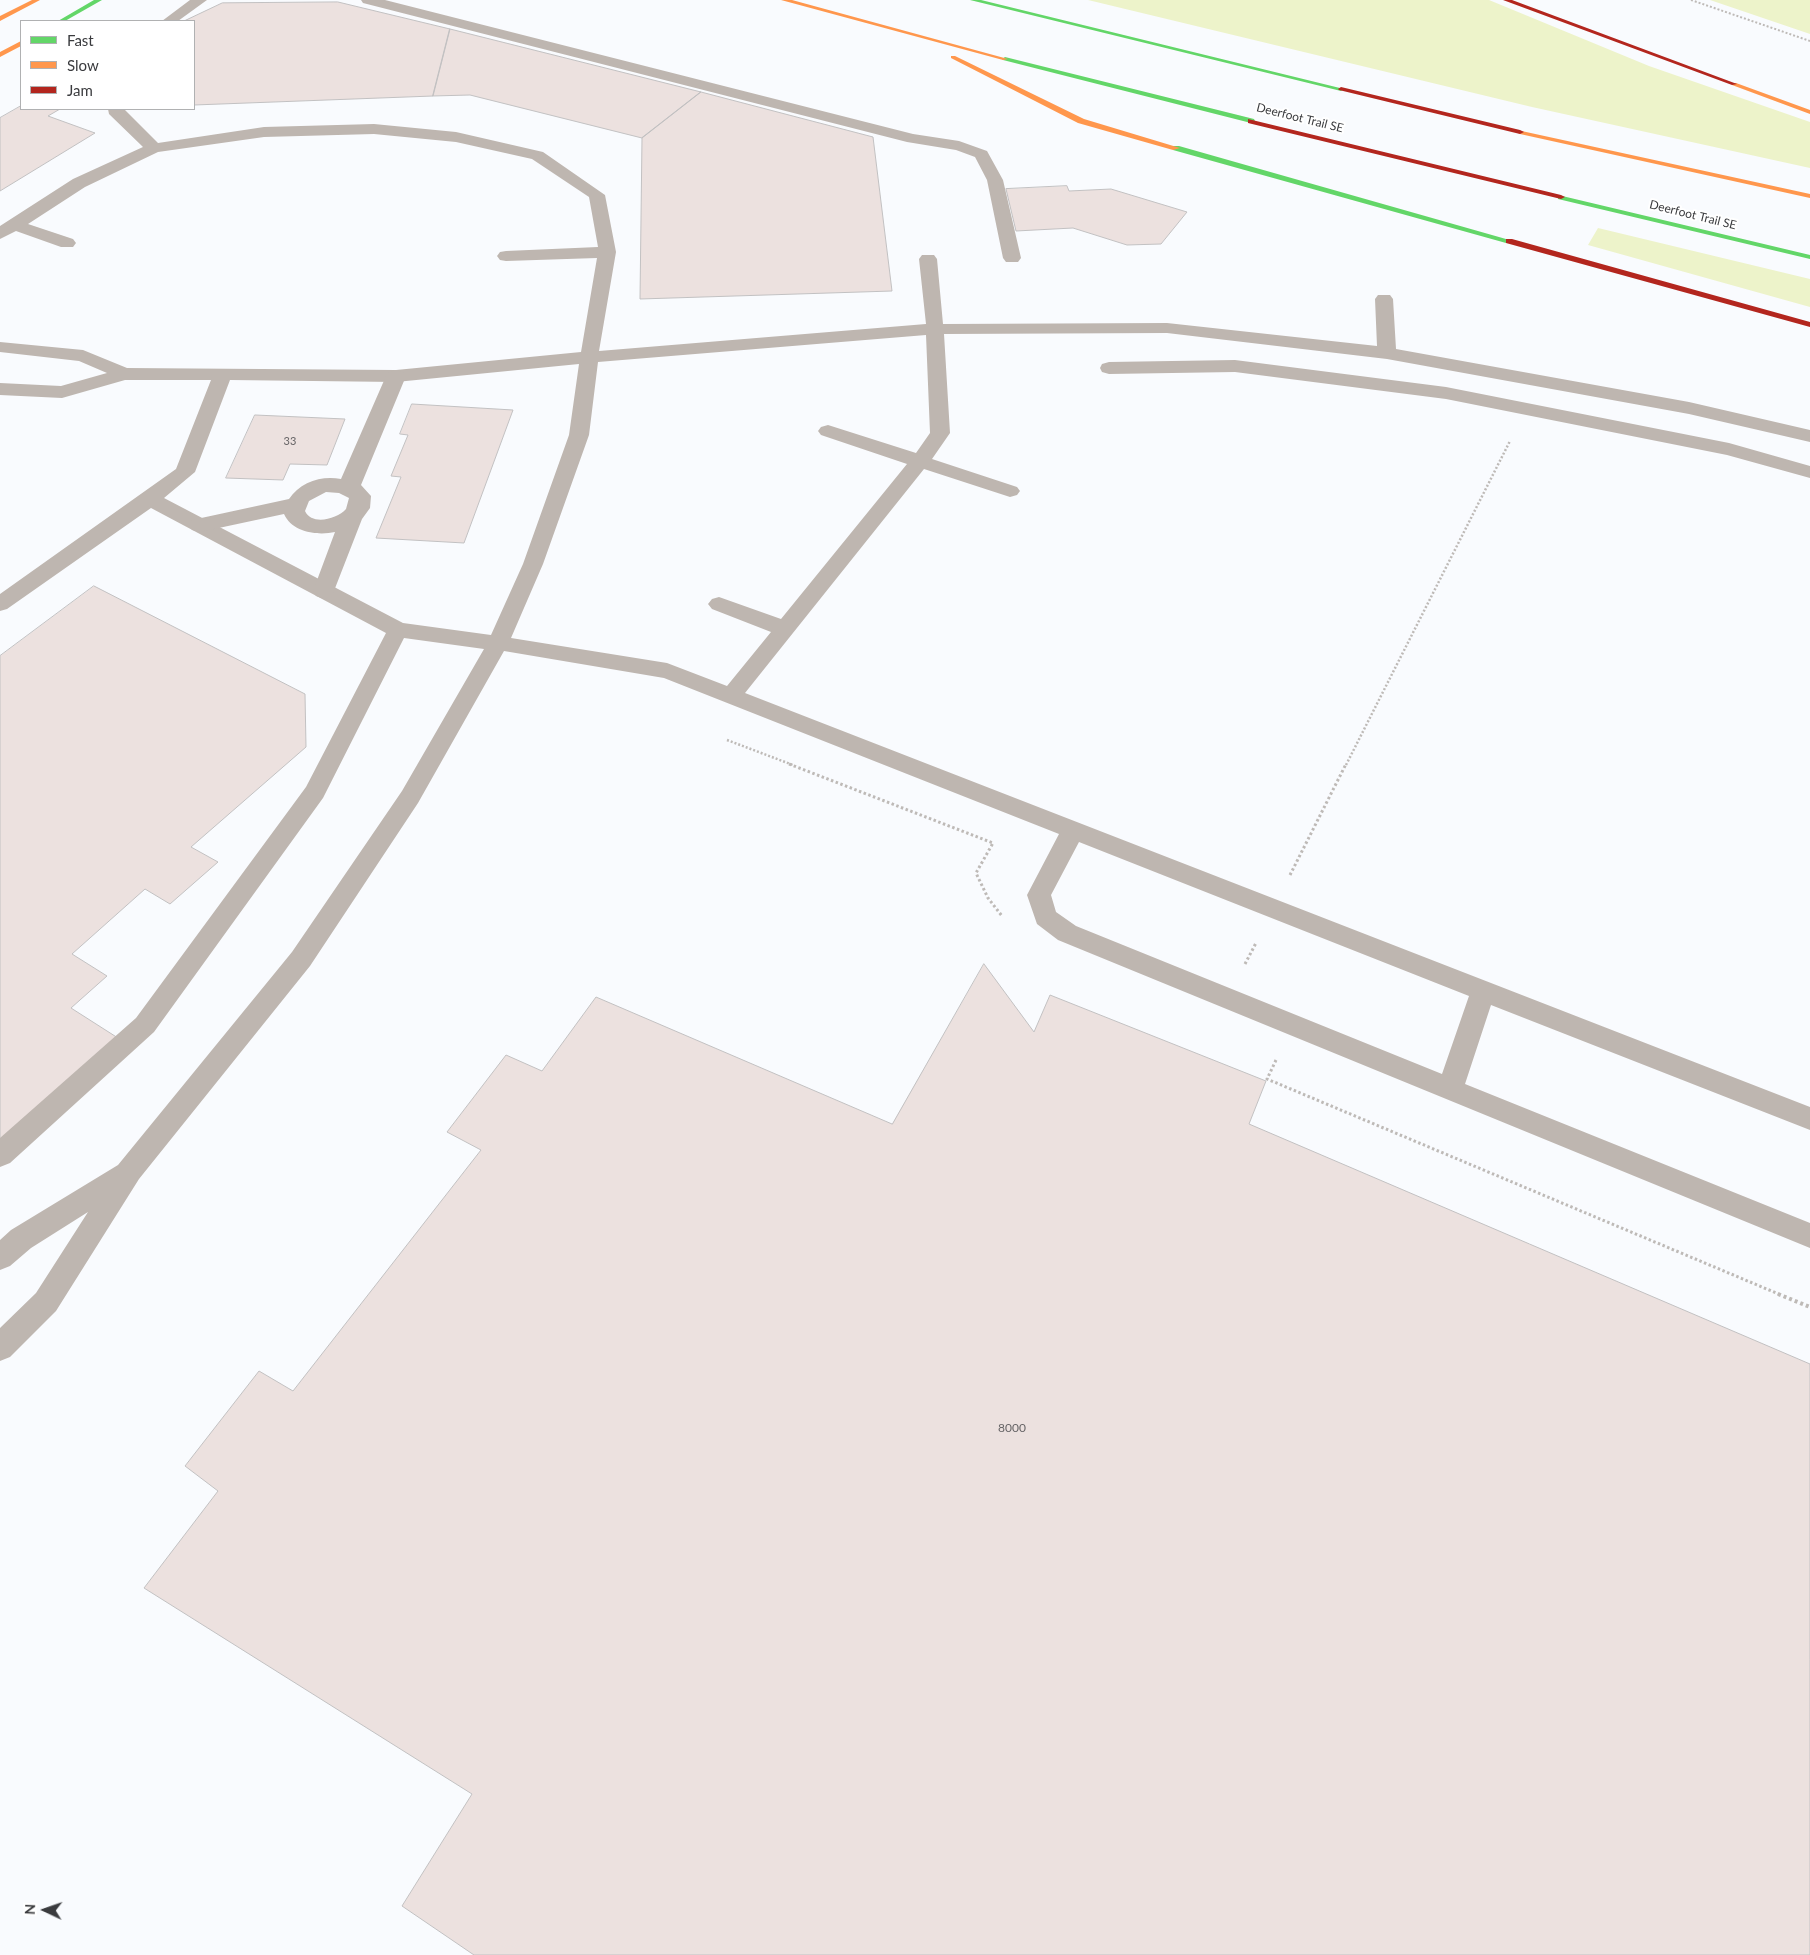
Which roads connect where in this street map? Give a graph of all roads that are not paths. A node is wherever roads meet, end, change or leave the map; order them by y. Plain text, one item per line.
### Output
1 (37, 0) edge
2 (99, 0) edge
3 (200, 0) edge
4 (368, 0) edge
5 (784, 0) edge
6 (973, 0) edge
7 (1506, 0) edge
8 (0, 19) edge
9 (63, 20) edge
10 (171, 20) edge
11 (909, 35) junction
12 (20, 44) edge
13 (0, 55) edge
14 (117, 110) edge
15 (1810, 112) edge
16 (154, 148) junction
17 (1810, 196) edge
18 (7, 230) edge
19 (67, 243) dead end
20 (607, 252) junction
21 (506, 256) dead end
22 (1810, 257) edge
23 (1012, 258) dead end
24 (928, 259) dead end
25 (1384, 299) dead end
26 (1810, 325) edge
27 (936, 329) junction
28 (0, 347) edge
29 (1387, 353) junction
30 (589, 357) junction
31 (1109, 368) dead end
32 (124, 374) junction
33 (222, 376) junction
34 (396, 376) junction
35 (0, 389) edge
36 (828, 431) dead end
37 (1810, 436) edge
38 (920, 461) junction
39 (1810, 472) edge
40 (349, 487) junction
41 (1010, 491) dead end
42 (150, 499) junction
43 (296, 504) junction
44 (352, 517) junction
45 (200, 526) junction
46 (324, 591) junction
47 (0, 604) edge
48 (720, 604) dead end
49 (785, 629) junction
50 (398, 630) junction
51 (498, 643) junction
52 (731, 696) junction
53 (1073, 830) junction
54 (1483, 992) junction
55 (1450, 1089) junction
56 (1810, 1119) edge
57 (0, 1155) edge
58 (129, 1171) junction
59 (1810, 1236) edge
60 (0, 1257) edge
61 (0, 1347) edge

1 - 8 main road
2 - 9 main road
3 - 10 lane
4 - 23 lane
5 - 11 main road, Deerfoot Trail SE
6 - 17 main road
7 - 15 main road
11 - 22 main road, Deerfoot Trail SE
11 - 26 main road
12 - 13 main road
14 - 16 lane
16 - 18 lane
16 - 20 lane
18 - 19 lane
20 - 21 lane
20 - 30 lane
24 - 27 lane
25 - 29 lane
27 - 29 lane
27 - 30 lane
27 - 38 lane
28 - 32 lane
29 - 37 lane
30 - 34 lane
30 - 51 lane
31 - 39 lane
32 - 33 lane
32 - 35 lane
33 - 34 lane
33 - 42 lane
34 - 40 street
36 - 38 lane
38 - 41 lane
38 - 49 lane
40 - 43 street
40 - 44 street
42 - 45 lane
42 - 47 lane
43 - 44 street
43 - 45 street
44 - 46 street
45 - 46 lane
46 - 50 lane
48 - 49 lane
49 - 52 lane
50 - 51 lane
50 - 57 lane
51 - 52 lane
51 - 58 lane
52 - 53 lane
53 - 54 lane
53 - 55 lane
54 - 55 lane
54 - 56 lane
55 - 59 lane
58 - 60 lane
58 - 61 lane

